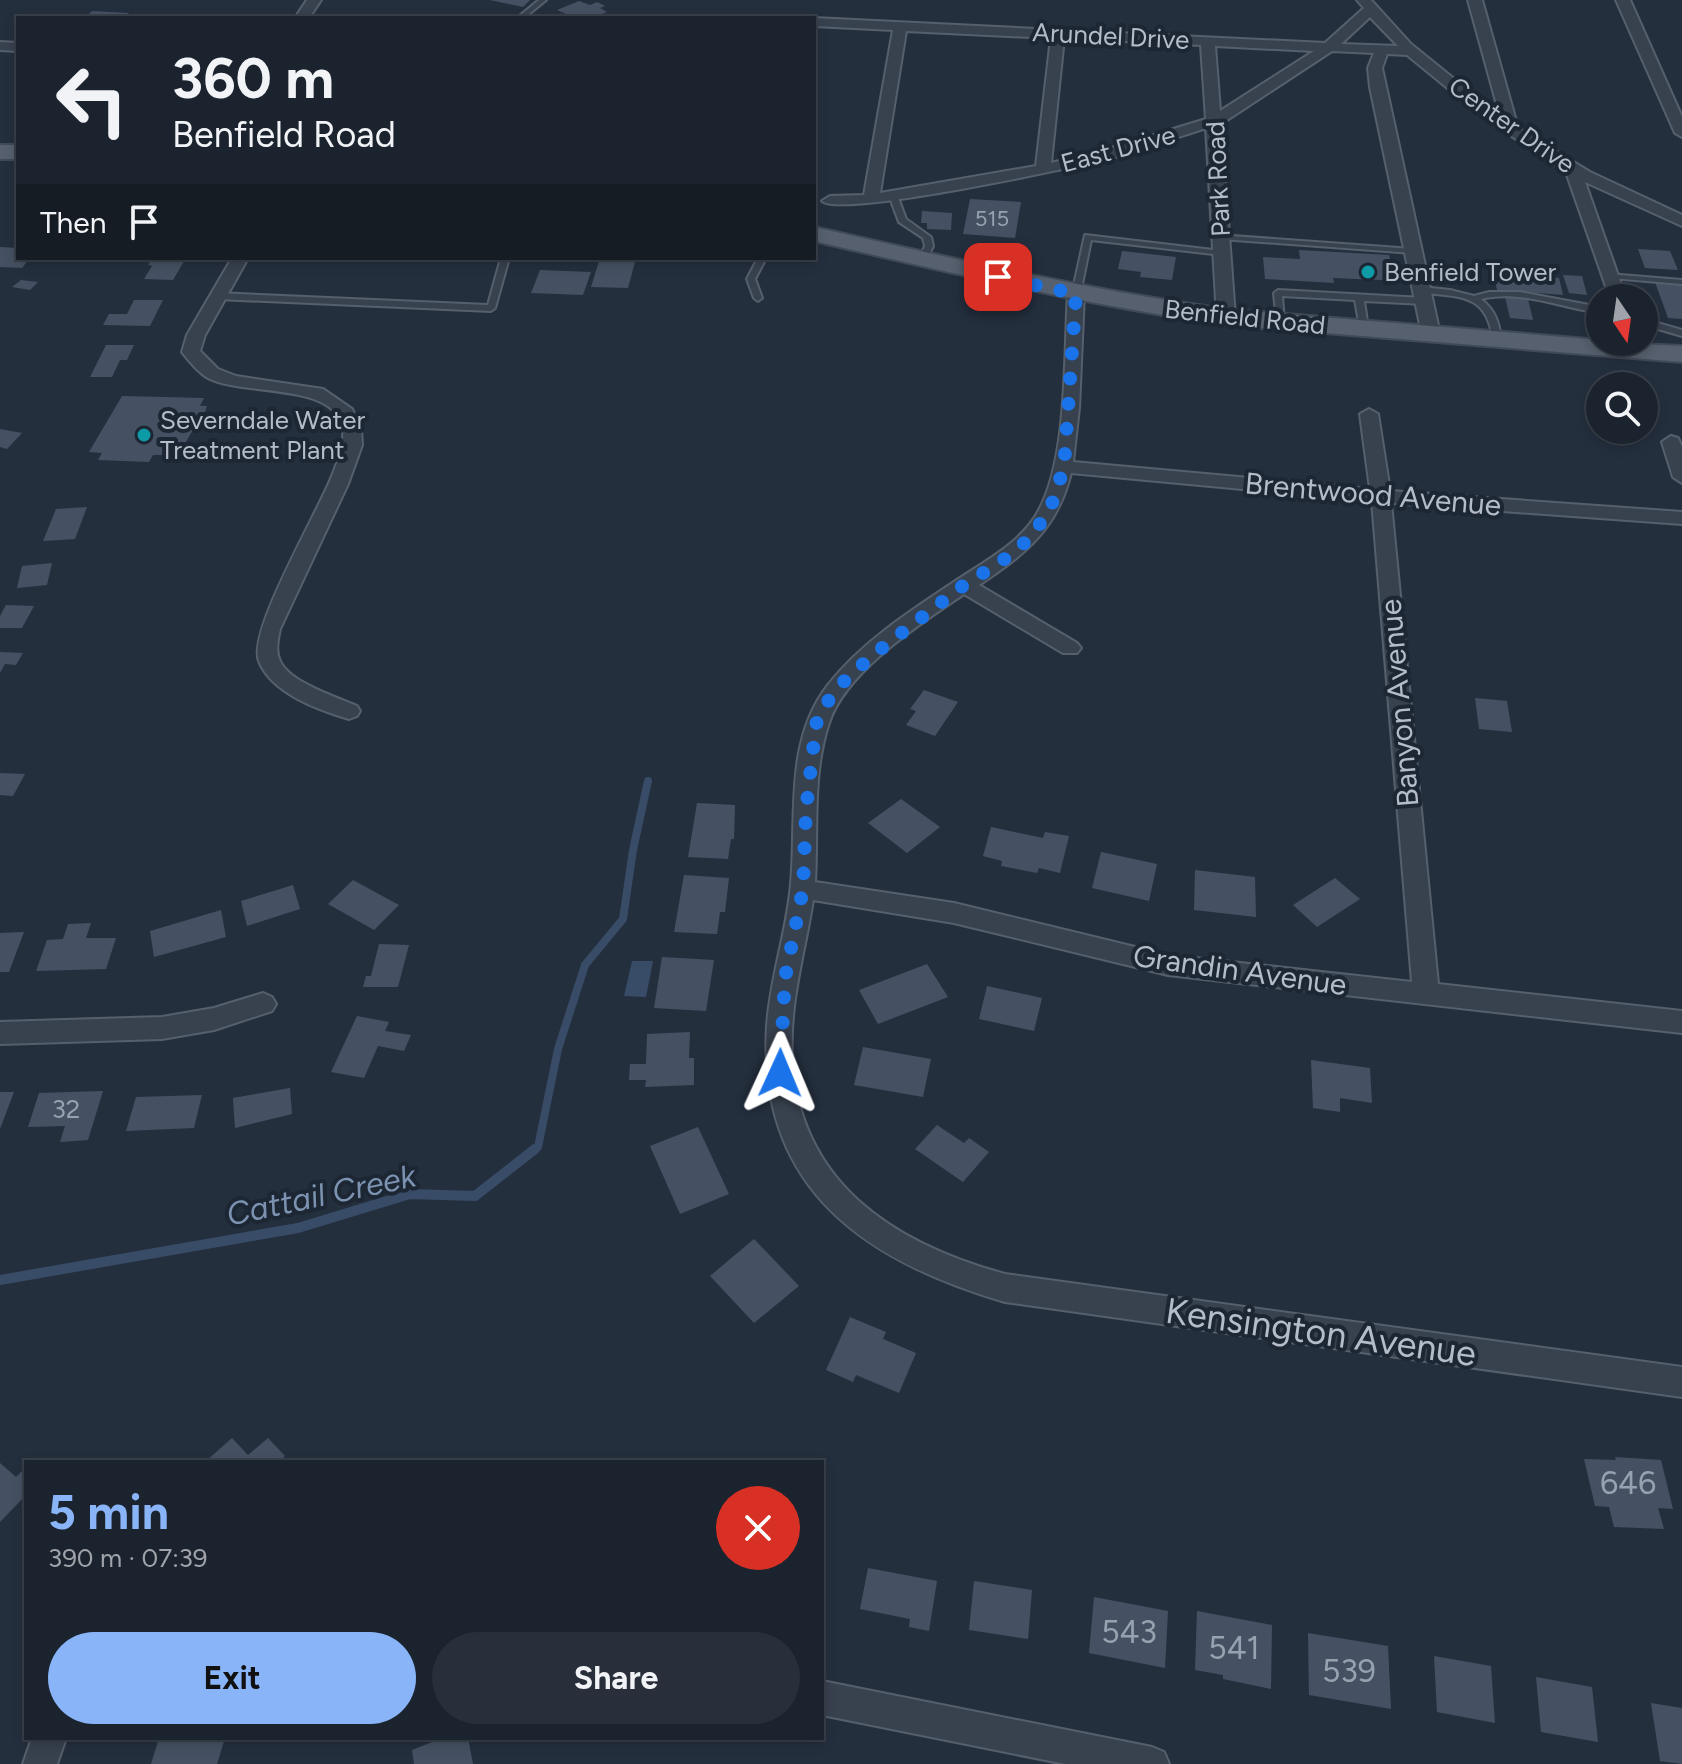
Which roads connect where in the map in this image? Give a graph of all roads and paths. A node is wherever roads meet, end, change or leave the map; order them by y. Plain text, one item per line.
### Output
1 (543, 0) edge
2 (1475, 0) edge
3 (1623, 0) edge
4 (1367, 5) edge
5 (523, 16) edge
6 (816, 22) edge
7 (900, 27) junction
8 (1058, 32) junction
9 (1208, 42) junction
10 (1329, 47) junction
11 (1382, 50) junction
12 (1407, 51) junction
13 (1215, 121) junction
14 (1511, 129) junction
15 (1682, 133) edge
16 (1043, 169) junction
17 (1573, 169) junction
18 (893, 195) junction
19 (871, 199) junction
20 (830, 201) dead end
21 (1682, 221) edge
22 (816, 234) edge
23 (1222, 245) junction
24 (989, 247) dead end
25 (1413, 251) junction
26 (923, 259) junction
27 (239, 260) edge
28 (504, 260) edge
29 (761, 260) edge
30 (970, 270) junction
31 (1611, 276) junction
32 (1682, 282) edge
33 (1614, 284) edge
34 (1076, 294) junction
35 (217, 296) junction
36 (1423, 296) junction
37 (758, 298) dead end
38 (1359, 298) junction
39 (1473, 299) junction
40 (1586, 307) edge
41 (1226, 317) junction
42 (1280, 321) junction
43 (1658, 326) edge
44 (1364, 328) junction
45 (1682, 333) edge
46 (1431, 334) junction
47 (1497, 339) junction
48 (1586, 344) edge
49 (1658, 350) edge
50 (1682, 354) edge
51 (1369, 414) dead end
52 (1671, 442) dead end
53 (1064, 467) junction
54 (1682, 477) edge
55 (1381, 496) junction
56 (1682, 518) edge
57 (964, 585) junction
58 (1070, 648) dead end
59 (349, 711) dead end
60 (803, 889) junction
61 (1426, 994) junction
62 (263, 1004) dead end
63 (1682, 1022) edge
64 (0, 1033) edge
65 (1682, 1382) edge
66 (824, 1698) edge
67 (48, 1740) edge
68 (40, 1764) edge
69 (1152, 1764) edge

1 - 5 lane
2 - 14 street
3 - 15 street
4 - 10 street, East Drive
4 - 12 street, Center Drive
6 - 7 street, Arundel Drive
7 - 8 street, Arundel Drive
7 - 19 street
8 - 9 street, Arundel Drive
8 - 16 street
9 - 10 street, Arundel Drive
9 - 13 street, Park Road
10 - 11 street, Arundel Drive
10 - 13 street, East Drive
11 - 12 street, Arundel Drive
11 - 25 street
12 - 14 street, Center Drive
13 - 16 street, East Drive
13 - 23 street, Park Road
14 - 17 street, Center Drive
16 - 18 street, East Drive
17 - 21 street, Center Drive
17 - 31 street
18 - 19 street, East Drive
18 - 26 lane
19 - 20 street, East Drive
22 - 26 main road, Benfield Road
23 - 25 lane
23 - 34 lane
23 - 41 street, Park Road
24 - 30 lane
25 - 36 street
26 - 30 main road, Benfield Road
27 - 35 street
28 - 35 lane
29 - 37 lane
30 - 34 main road, Benfield Road
31 - 32 lane
31 - 33 street
34 - 41 main road, Benfield Road
34 - 53 street, Kensington Avenue
35 - 59 street
36 - 38 lane
36 - 39 lane
36 - 46 street
38 - 42 lane
38 - 44 lane
39 - 40 lane
39 - 47 lane
41 - 42 main road, Benfield Road
42 - 44 main road, Benfield Road
43 - 45 lane
44 - 46 main road, Benfield Road
46 - 47 main road, Benfield Road
47 - 48 main road, Benfield Road
49 - 50 main road, Benfield Road
51 - 55 street, Banyon Avenue
52 - 54 street
53 - 55 street, Brentwood Avenue
53 - 57 street, Kensington Avenue
55 - 56 street, Brentwood Avenue
55 - 61 street, Banyon Avenue
57 - 58 street
57 - 60 street, Kensington Avenue
60 - 61 street, Grandin Avenue
60 - 65 street, Kensington Avenue
61 - 63 street, Grandin Avenue
62 - 64 street
66 - 69 street
67 - 68 street

